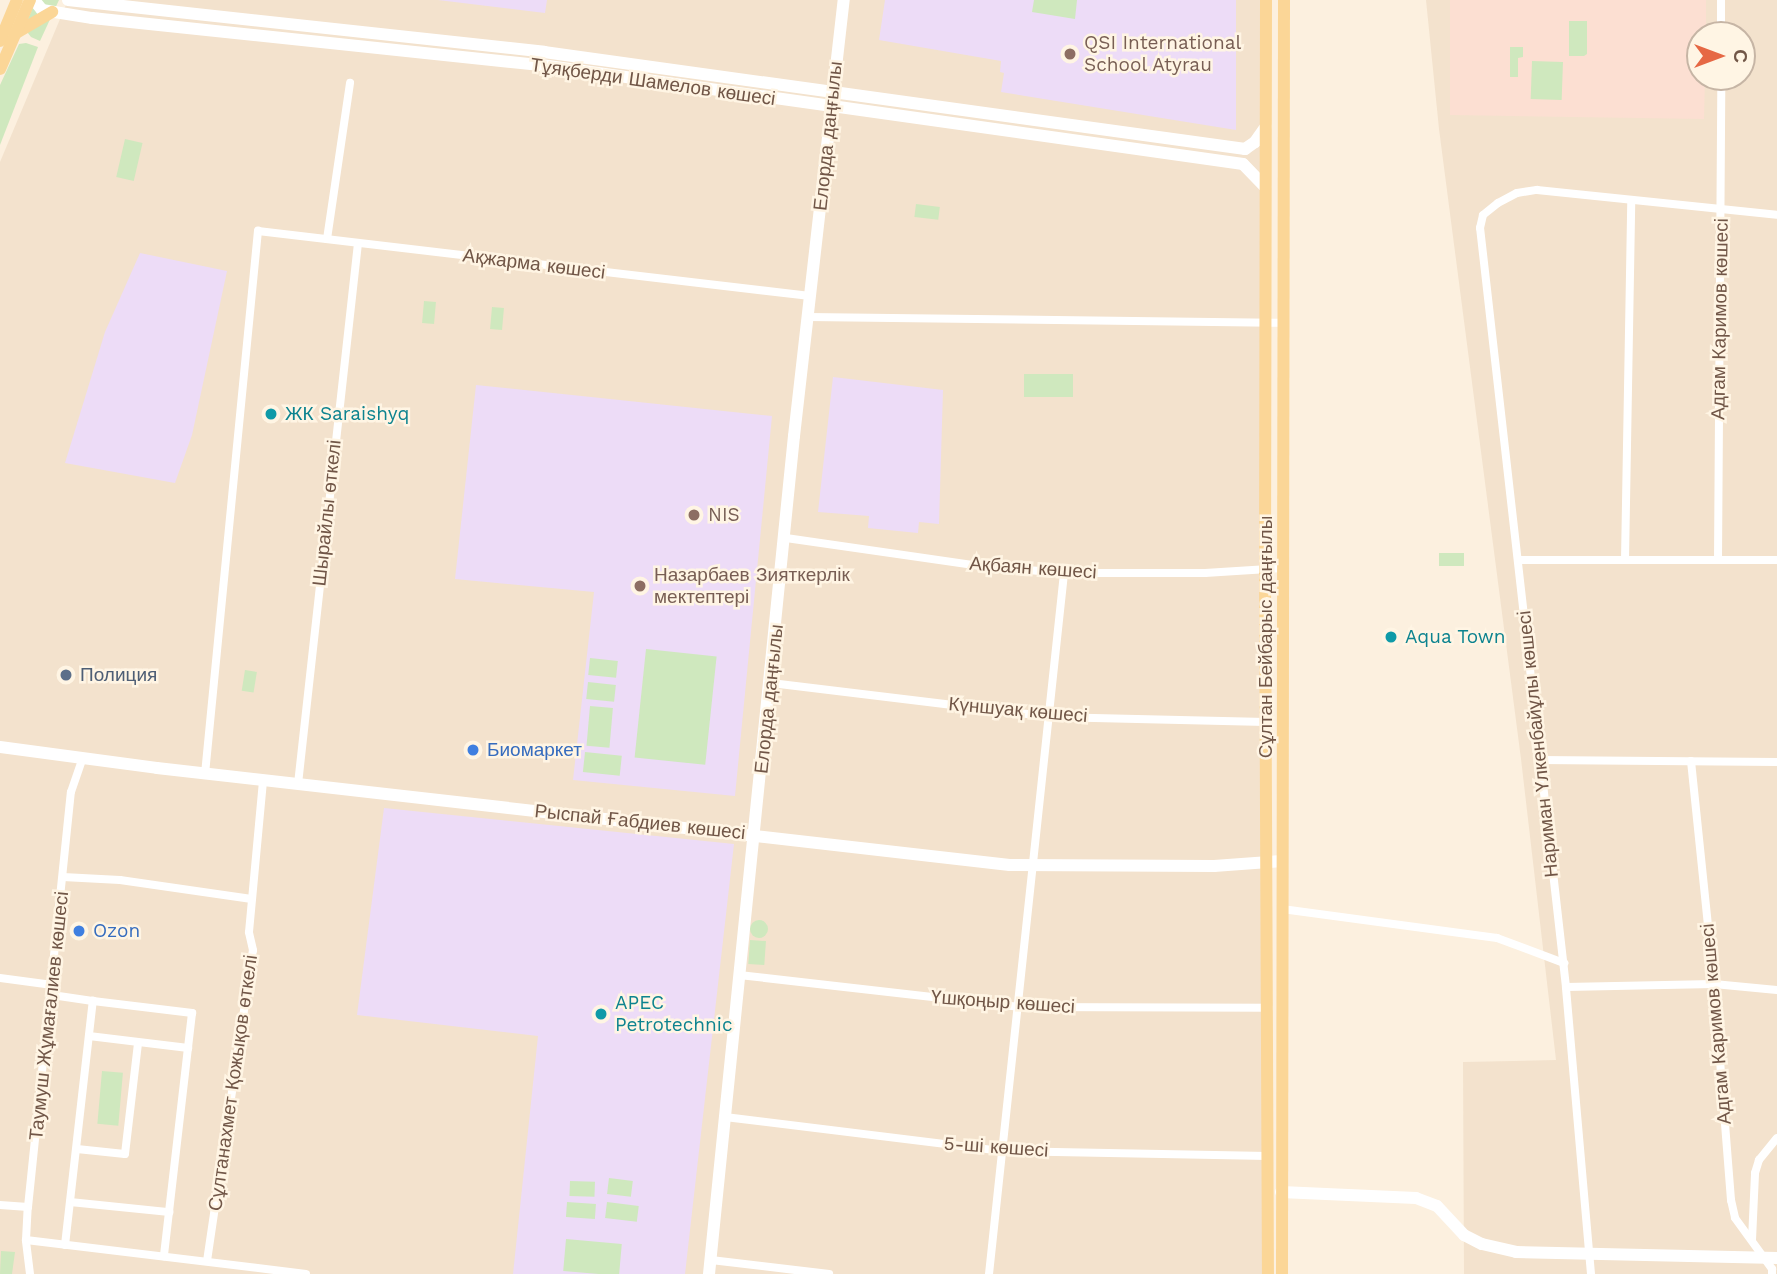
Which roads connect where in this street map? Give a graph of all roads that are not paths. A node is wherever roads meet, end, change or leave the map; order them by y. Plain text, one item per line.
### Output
1 (18, 0) edge
2 (32, 0) edge
3 (68, 0) edge
4 (844, 0) edge
5 (1266, 0) edge
6 (1284, 0) edge
7 (1721, 0) edge
8 (52, 12) junction
9 (1721, 21) edge
10 (16, 33) junction
11 (387, 36) junction
12 (0, 41) edge
13 (385, 50) junction
14 (0, 69) edge
15 (350, 83) dead end
16 (1721, 91) edge
17 (831, 93) junction
18 (830, 107) junction
19 (1266, 126) junction
20 (1265, 187) junction
21 (1631, 200) junction
22 (1721, 209) junction
23 (1777, 215) edge
24 (327, 239) junction
25 (358, 243) junction
26 (810, 296) junction
27 (808, 317) junction
28 (1265, 323) junction
29 (1282, 323) junction
30 (786, 538) junction
31 (1518, 560) junction
32 (1625, 560) junction
33 (1718, 560) junction
34 (1777, 561) edge
35 (1283, 568) junction
36 (1265, 570) junction
37 (1064, 573) junction
38 (771, 683) junction
39 (1051, 717) junction
40 (1266, 722) junction
41 (0, 747) edge
42 (82, 760) junction
43 (1539, 760) junction
44 (1691, 761) junction
45 (1777, 762) edge
46 (205, 774) junction
47 (263, 780) junction
48 (298, 784) junction
49 (754, 834) junction
50 (1282, 862) junction
51 (1265, 863) junction
52 (1032, 866) junction
53 (63, 877) junction
54 (251, 899) junction
55 (1282, 909) junction
56 (1564, 962) junction
57 (739, 975) junction
58 (0, 978) edge
59 (1714, 984) junction
60 (1566, 987) junction
61 (52, 990) junction
62 (1777, 990) edge
63 (93, 1001) junction
64 (1020, 1007) junction
65 (1269, 1008) junction
66 (89, 1036) junction
67 (138, 1043) junction
68 (188, 1048) junction
69 (725, 1117) junction
70 (1777, 1138) edge
71 (76, 1149) junction
72 (1003, 1151) junction
73 (1268, 1156) junction
74 (1281, 1192) junction
75 (70, 1202) junction
76 (0, 1205) edge
77 (28, 1207) junction
78 (169, 1212) junction
79 (26, 1240) junction
80 (1752, 1240) junction
81 (65, 1245) junction
82 (1590, 1254) junction
83 (164, 1256) junction
84 (1771, 1258) edge
85 (711, 1260) junction
86 (208, 1261) junction
87 (30, 1274) edge
88 (306, 1274) edge
89 (709, 1274) edge
90 (829, 1274) edge
91 (989, 1274) edge
92 (1268, 1274) edge
93 (1282, 1274) edge
94 (1591, 1274) edge
95 (1772, 1274) edge

1 - 12 main road
2 - 8 street, Тұяқберди Шамелов көшесі
2 - 10 main road
3 - 11 street, Тұяқберди Шамелов көшесі
4 - 17 street, Елорда даңғылы
5 - 19 main road, Сұлтан Бейбарыс даңғылы
6 - 29 main road, Сұлтан Бейбарыс даңғылы
7 - 9 street
8 - 10 main road
8 - 13 street, Тұяқберди Шамелов көшесі
10 - 14 main road
11 - 13 street
11 - 17 street, Тұяқберди Шамелов көшесі
13 - 18 street, Тұяқберди Шамелов көшесі
15 - 24 street
16 - 22 street, Адгам Каримов көшесі
17 - 18 street, Елорда даңғылы
17 - 19 street, Тұяқберди Шамелов көшесі
18 - 20 street, Тұяқберди Шамелов көшесі
18 - 26 street, Елорда даңғылы
19 - 20 main road, Сұлтан Бейбарыс даңғылы
20 - 28 main road, Сұлтан Бейбарыс даңғылы
21 - 22 street
21 - 31 street, Нариман Үлкенбайұлы көшесі
21 - 32 street
22 - 23 street
22 - 33 street, Адгам Каримов көшесі
24 - 25 street, Ақжарма көшесі
24 - 46 street, Ақжарма көшесі
25 - 26 street, Ақжарма көшесі
25 - 48 street, Шырайлы өткелі
26 - 27 street, Елорда даңғылы
27 - 28 street
27 - 30 street, Елорда даңғылы
28 - 29 street
28 - 36 main road, Сұлтан Бейбарыс даңғылы
29 - 35 main road, Сұлтан Бейбарыс даңғылы
30 - 37 street, Ақбаян көшесі
30 - 38 street, Елорда даңғылы
31 - 32 street
31 - 43 street, Нариман Үлкенбайұлы көшесі
32 - 33 street
33 - 34 street
35 - 36 street, Ақбаян көшесі
35 - 50 main road, Сұлтан Бейбарыс даңғылы
36 - 37 street, Ақбаян көшесі
36 - 40 main road, Сұлтан Бейбарыс даңғылы
37 - 39 street
38 - 39 street, Күншуақ көшесі
38 - 49 street, Елорда даңғылы
39 - 40 street, Күншуақ көшесі
39 - 52 street
40 - 51 main road, Сұлтан Бейбарыс даңғылы
41 - 42 street, Рыспай Ғабдиев көшесі
42 - 46 street, Рыспай Ғабдиев көшесі
42 - 53 street, Таумуш Жұмағалиев көшесі
43 - 44 street
43 - 56 street, Нариман Үлкенбайұлы көшесі
44 - 45 street
44 - 59 street, Адгам Каримов көшесі
46 - 47 street, Рыспай Ғабдиев көшесі
47 - 48 street, Рыспай Ғабдиев көшесі
47 - 54 street, Сұлтанахмет Қожықов өткелі
48 - 49 street, Рыспай Ғабдиев көшесі
49 - 52 street, Рыспай Ғабдиев көшесі
49 - 57 street, Елорда даңғылы
50 - 51 street, Рыспай Ғабдиев көшесі
50 - 55 main road, Сұлтан Бейбарыс даңғылы
51 - 52 street, Рыспай Ғабдиев көшесі
51 - 65 main road, Сұлтан Бейбарыс даңғылы
52 - 64 street
53 - 54 street
53 - 61 street, Таумуш Жұмағалиев көшесі
54 - 86 street, Сұлтанахмет Қожықов өткелі
55 - 56 street
55 - 74 main road, Сұлтан Бейбарыс даңғылы
56 - 60 street, Нариман Үлкенбайұлы көшесі
57 - 64 street, Үшқоңыр көшесі
57 - 69 street, Елорда даңғылы
58 - 61 street
59 - 60 street
59 - 62 street
59 - 80 street, Адгам Каримов көшесі
60 - 82 street, Нариман Үлкенбайұлы көшесі
61 - 63 street
61 - 77 street, Таумуш Жұмағалиев көшесі
63 - 66 street
63 - 68 street
64 - 65 street, Үшқоңыр көшесі
64 - 72 street
65 - 73 main road, Сұлтан Бейбарыс даңғылы
66 - 67 street
66 - 71 street
67 - 68 street
67 - 71 street
68 - 78 street
69 - 72 street, 5-ші көшесі
69 - 85 street, Елорда даңғылы
70 - 80 street
71 - 75 street
72 - 73 street, 5-ші көшесі
72 - 91 street
73 - 92 main road, Сұлтан Бейбарыс даңғылы
74 - 82 street
74 - 93 main road, Сұлтан Бейбарыс даңғылы
75 - 78 street
75 - 81 street
76 - 77 street
77 - 79 street, Таумуш Жұмағалиев көшесі
78 - 83 street
79 - 81 street
79 - 87 street, Таумуш Жұмағалиев көшесі
80 - 84 street, Адгам Каримов көшесі
81 - 83 street
82 - 84 street
82 - 94 street, Нариман Үлкенбайұлы көшесі
83 - 86 street
84 - 95 street, Адгам Каримов көшесі
85 - 89 street, Елорда даңғылы
85 - 90 street
86 - 88 street

